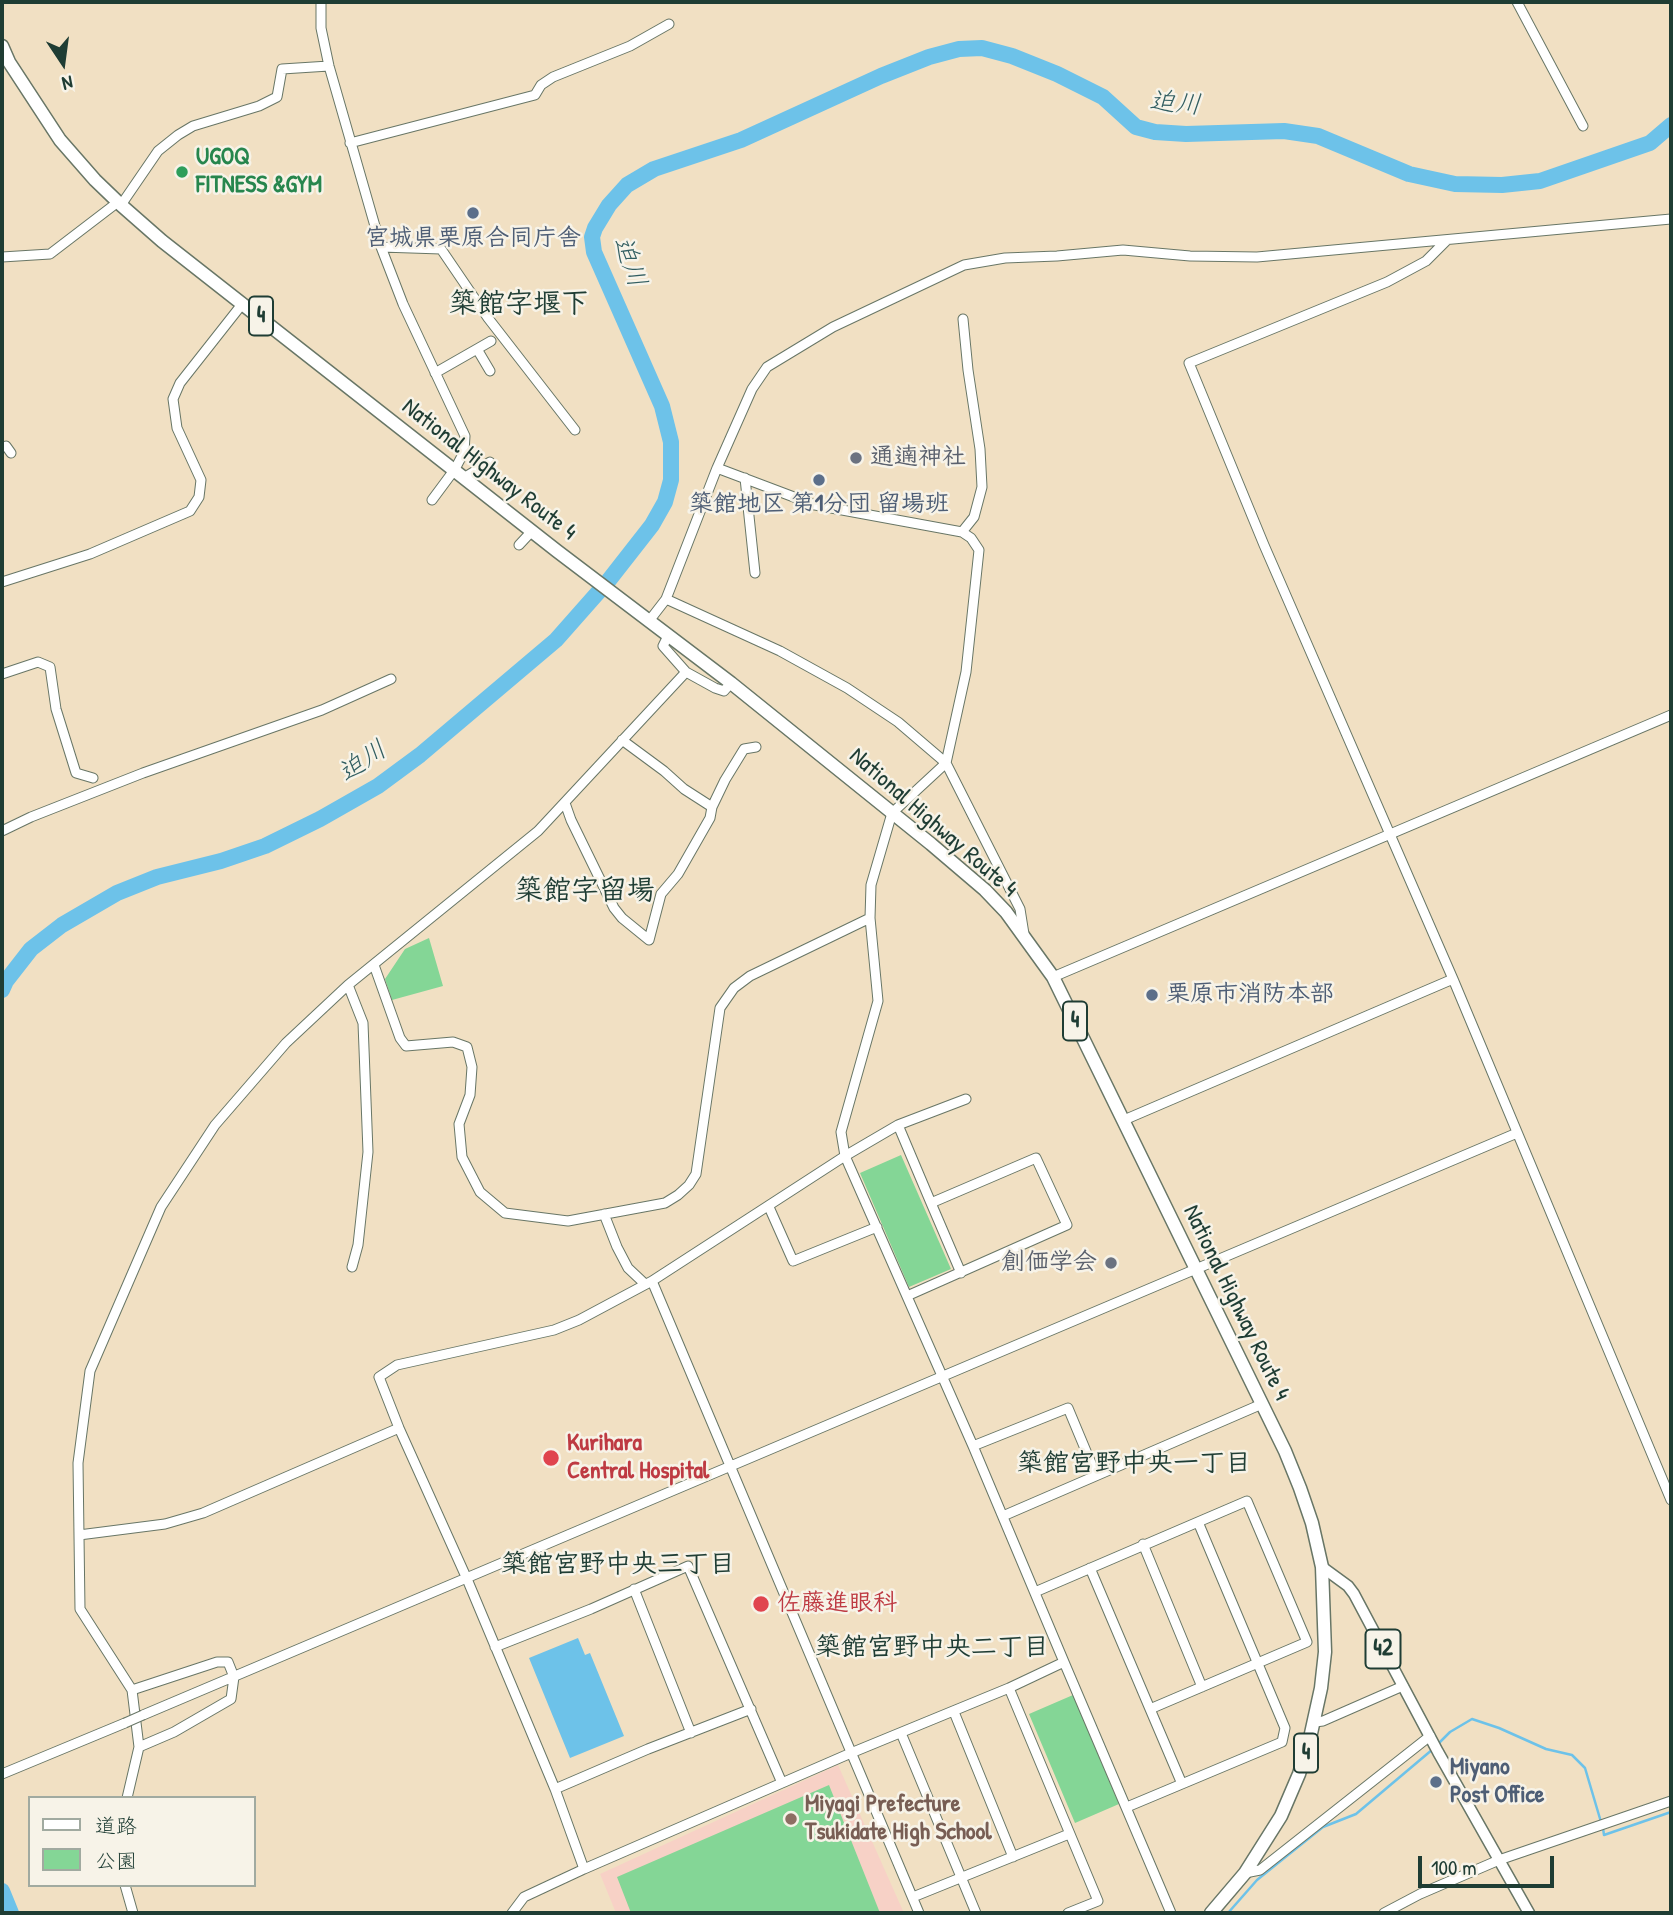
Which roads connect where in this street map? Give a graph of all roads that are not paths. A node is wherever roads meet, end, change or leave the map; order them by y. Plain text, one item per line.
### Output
1 (321, 2) edge
2 (1517, 2) edge
3 (669, 24) dead end
4 (2, 47) edge
5 (328, 66) junction
6 (1583, 126) dead end
7 (350, 143) junction
8 (119, 203) junction
9 (1671, 219) edge
10 (1447, 240) junction
11 (381, 247) junction
12 (2, 257) edge
13 (243, 303) junction
14 (963, 319) dead end
15 (491, 341) dead end
16 (477, 349) junction
17 (490, 371) dead end
18 (435, 373) junction
19 (575, 430) dead end
20 (2, 447) edge
21 (11, 453) dead end
22 (490, 462) dead end
23 (717, 468) junction
24 (460, 473) junction
25 (745, 478) junction
26 (432, 500) dead end
27 (532, 531) junction
28 (962, 532) junction
29 (519, 545) dead end
30 (755, 573) dead end
31 (2, 582) edge
32 (666, 599) junction
33 (645, 618) junction
34 (668, 636) junction
35 (686, 672) junction
36 (2, 674) edge
37 (391, 679) dead end
38 (730, 683) junction
39 (1671, 716) edge
40 (622, 740) junction
41 (756, 747) dead end
42 (946, 763) junction
43 (93, 778) dead end
44 (565, 803) junction
45 (712, 807) junction
46 (892, 813) junction
47 (2, 831) edge
48 (1388, 835) junction
49 (870, 918) junction
50 (1024, 934) junction
51 (374, 965) junction
52 (1053, 977) junction
53 (1453, 979) junction
54 (348, 985) junction
55 (967, 1099) dead end
56 (1125, 1120) junction
57 (898, 1125) junction
58 (1517, 1133) junction
59 (845, 1156) junction
60 (931, 1203) junction
61 (769, 1207) junction
62 (604, 1214) junction
63 (877, 1227) junction
64 (352, 1267) dead end
65 (1195, 1269) junction
66 (961, 1273) junction
67 (649, 1282) junction
68 (908, 1296) junction
69 (942, 1377) junction
70 (1262, 1404) junction
71 (399, 1428) junction
72 (973, 1446) junction
73 (731, 1466) junction
74 (1096, 1475) junction
75 (1671, 1500) edge
76 (1003, 1516) junction
77 (1198, 1522) junction
78 (79, 1535) junction
79 (1143, 1544) junction
80 (1322, 1567) junction
81 (1090, 1568) junction
82 (467, 1579) junction
83 (634, 1589) junction
84 (1035, 1592) junction
85 (495, 1647) junction
86 (1064, 1662) junction
87 (1258, 1664) junction
88 (234, 1677) junction
89 (1202, 1686) junction
90 (1403, 1686) junction
91 (1009, 1688) junction
92 (132, 1690) junction
93 (751, 1709) junction
94 (1150, 1709) junction
95 (954, 1712) junction
96 (1315, 1722) junction
97 (691, 1733) junction
98 (901, 1733) junction
99 (1432, 1739) junction
100 (139, 1746) junction
101 (851, 1753) junction
102 (2, 1774) edge
103 (782, 1783) junction
104 (1182, 1784) junction
105 (555, 1789) junction
106 (127, 1796) edge
107 (1671, 1801) edge
108 (1127, 1807) junction
109 (1069, 1834) junction
110 (1013, 1857) junction
111 (1499, 1860) junction
112 (584, 1869) junction
113 (1245, 1873) junction
114 (961, 1878) junction
115 (126, 1887) edge
116 (913, 1897) junction
117 (134, 1913) edge
118 (512, 1913) edge
119 (919, 1913) edge
120 (976, 1913) edge
121 (1068, 1913) edge
122 (1171, 1913) edge
123 (1211, 1913) edge
124 (1384, 1913) edge
125 (1529, 1913) edge

1 - 5 street
2 - 6 street
3 - 7 street
4 - 8 highway, National Highway Route 4 / 4
5 - 7 street
5 - 8 street
7 - 11 street
8 - 12 street
8 - 13 highway, National Highway Route 4 / 4
9 - 10 street
10 - 23 street
10 - 48 street
11 - 18 street
11 - 19 street
13 - 24 highway, National Highway Route 4 / 4
13 - 31 street
14 - 28 street
15 - 16 street
16 - 17 street
16 - 18 street
18 - 24 street
20 - 21 street
22 - 24 street
23 - 25 street
23 - 32 street
24 - 26 street
24 - 27 highway, National Highway Route 4 / 4
25 - 28 street
25 - 30 street
27 - 29 street
27 - 33 highway, National Highway Route 4 / 4
28 - 42 street
32 - 33 street
32 - 42 street
33 - 34 highway, National Highway Route 4 / 4
34 - 35 street
34 - 38 highway, National Highway Route 4 / 4
35 - 38 street
35 - 40 street
36 - 43 street
37 - 47 street
38 - 46 highway, National Highway Route 4 / 4
39 - 48 street
40 - 44 street
40 - 45 street
41 - 45 street
42 - 46 street
42 - 50 street
44 - 45 street
44 - 51 street
46 - 49 street
46 - 50 highway, National Highway Route 4 / 4
48 - 52 street
48 - 53 street
49 - 59 street
49 - 62 street
50 - 52 highway, National Highway Route 4 / 4
51 - 54 street
51 - 62 street
52 - 56 highway, National Highway Route 4 / 4
53 - 56 street
53 - 58 street
54 - 64 street
54 - 78 street
55 - 57 street
56 - 65 highway, National Highway Route 4 / 4
57 - 59 street
57 - 60 street
58 - 65 street
58 - 75 street
59 - 61 street
59 - 63 street
60 - 66 street
60 - 66 street
61 - 63 street
61 - 67 street
62 - 67 street
63 - 68 street
65 - 69 street
65 - 70 highway, National Highway Route 4 / 4
66 - 68 street
67 - 71 street
67 - 73 street
68 - 69 street
69 - 72 street
69 - 73 street
70 - 74 street
70 - 80 highway, National Highway Route 4 / 4
71 - 78 street
71 - 82 street
72 - 74 street
72 - 76 street
73 - 82 street
73 - 101 street
74 - 76 street
76 - 84 street
77 - 79 street
77 - 87 street
77 - 87 street
78 - 92 street
79 - 81 street
79 - 89 street
80 - 90 main road, 42
80 - 96 highway, National Highway Route 4 / 4
81 - 84 street
81 - 94 street
82 - 85 street
82 - 88 street
83 - 85 street
83 - 93 street
83 - 97 street
84 - 86 street
85 - 105 street
86 - 91 street
86 - 108 street
87 - 89 street
87 - 104 street
88 - 92 street
88 - 100 street
88 - 102 street, bridge
89 - 94 street
90 - 96 street
90 - 99 main road, 42
91 - 95 street
91 - 109 street
92 - 100 street
93 - 97 street
93 - 103 street
94 - 104 street
95 - 98 street
95 - 110 street
96 - 113 highway, National Highway Route 4 / 4
97 - 105 street
98 - 101 street
98 - 114 street
99 - 111 main road, 42
99 - 113 street
100 - 106 street
101 - 103 street
101 - 116 street
103 - 112 street
104 - 108 street
105 - 112 street
107 - 111 street
108 - 122 street
109 - 110 street
109 - 121 street
110 - 114 street
111 - 124 street
111 - 125 main road, 42
112 - 118 street
113 - 123 highway, National Highway Route 4 / 4
114 - 116 street
114 - 120 street
115 - 117 street
116 - 119 street

